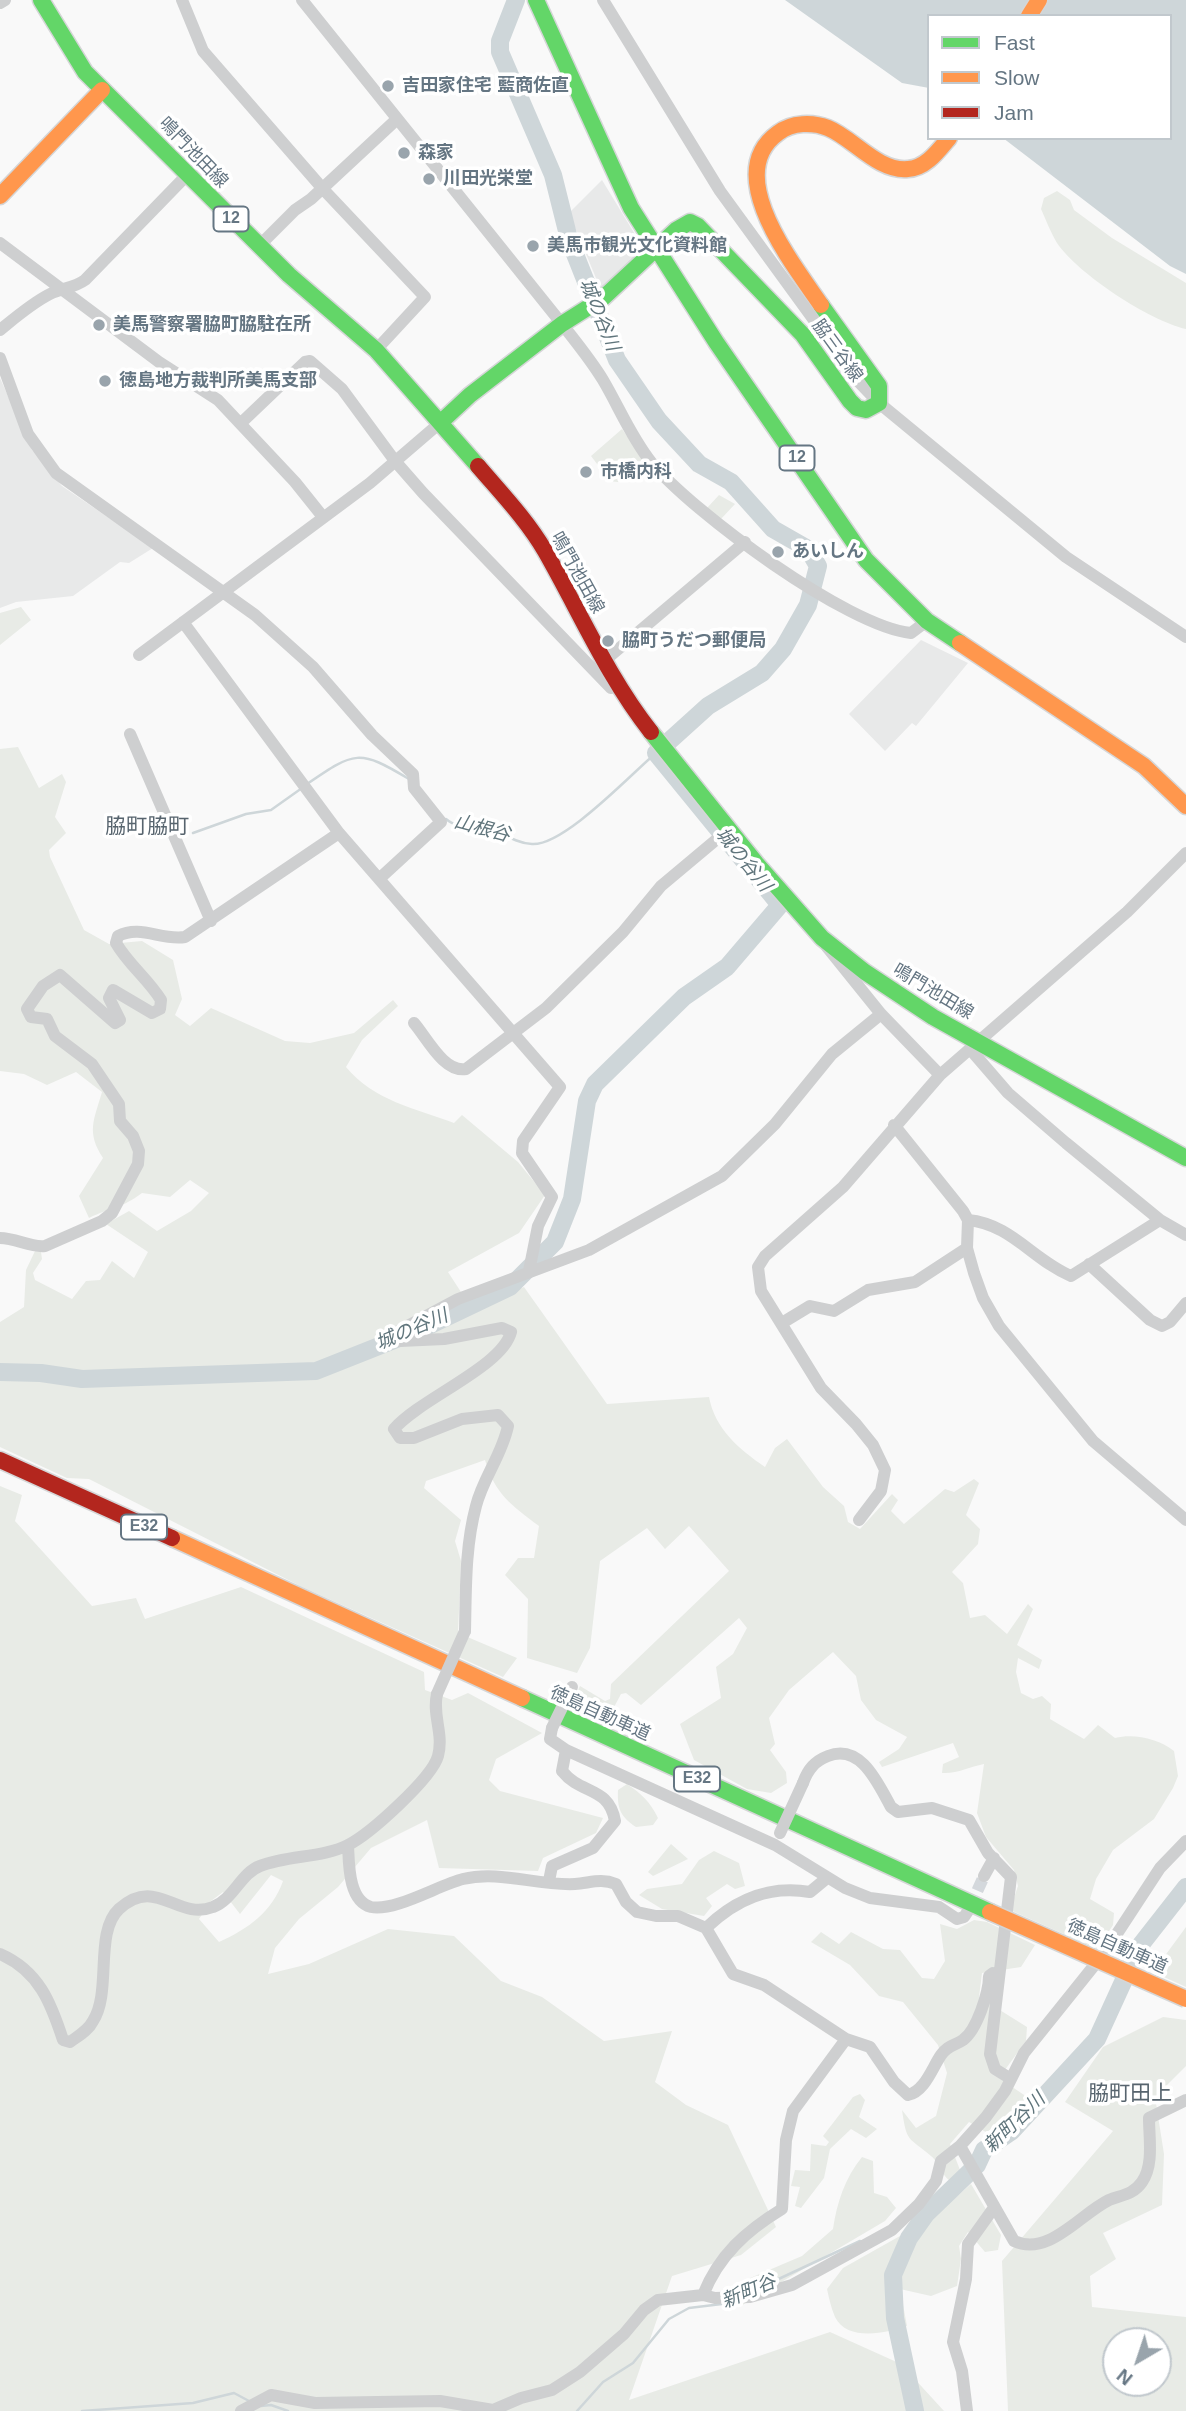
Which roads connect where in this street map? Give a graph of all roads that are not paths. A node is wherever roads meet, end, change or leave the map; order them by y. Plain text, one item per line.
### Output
1 (5, 0) edge
2 (41, 0) edge
3 (182, 0) edge
4 (302, 0) edge
5 (536, 0) edge
6 (603, 0) edge
7 (0, 3) edge
8 (102, 90) junction
9 (396, 120) junction
10 (947, 140) edge
11 (186, 176) junction
12 (323, 188) junction
13 (0, 197) edge
14 (0, 243) edge
15 (259, 246) junction
16 (657, 251) junction
17 (63, 288) junction
18 (562, 324) junction
19 (0, 330) edge
20 (376, 349) junction
21 (0, 358) edge
22 (879, 403) junction
23 (441, 422) junction
24 (241, 423) junction
25 (395, 461) junction
26 (323, 517) junction
27 (746, 542) junction
28 (223, 592) junction
29 (927, 621) junction
30 (183, 622) junction
31 (1186, 637) edge
32 (139, 655) dead end
33 (603, 662) junction
34 (616, 684) junction
35 (130, 734) dead end
36 (1186, 806) edge
37 (729, 829) junction
38 (339, 833) junction
39 (1186, 853) edge
40 (379, 879) junction
41 (211, 920) junction
42 (822, 938) junction
43 (881, 1014) junction
44 (414, 1023) dead end
45 (514, 1032) junction
46 (974, 1045) junction
47 (940, 1075) junction
48 (894, 1125) junction
49 (1186, 1158) edge
50 (968, 1220) junction
51 (1160, 1220) junction
52 (1186, 1235) edge
53 (0, 1238) edge
54 (967, 1248) junction
55 (1089, 1264) junction
56 (529, 1271) junction
57 (1186, 1303) edge
58 (782, 1323) junction
59 (0, 1460) edge
60 (1184, 1516) edge
61 (859, 1520) dead end
62 (572, 1687) dead end
63 (566, 1750) junction
64 (778, 1839) junction
65 (1186, 1841) edge
66 (348, 1845) junction
67 (994, 1858) junction
68 (984, 1876) tunnel mouth
69 (827, 1878) junction
70 (549, 1881) junction
71 (968, 1911) dead end
72 (706, 1928) junction
73 (0, 1954) edge
74 (998, 1975) junction
75 (1186, 1999) edge
76 (846, 2039) junction
77 (1011, 2079) junction
78 (1186, 2100) edge
79 (960, 2146) junction
80 (993, 2209) junction
81 (703, 2295) junction
82 (241, 2411) edge
83 (967, 2411) edge

1 - 7 street
2 - 8 main road, 鳴門池田線 / 12
3 - 12 street
4 - 9 street
5 - 16 main road, 12
6 - 22 street
8 - 11 main road, 鳴門池田線 / 12
8 - 13 main road
9 - 12 street
9 - 18 street
10 - 22 main road, 脇三谷線
11 - 15 main road, 鳴門池田線 / 12
11 - 17 street
12 - 15 street
12 - 20 street
14 - 17 street
15 - 20 main road, 鳴門池田線 / 12
16 - 18 main road, 脇三谷線
16 - 22 main road, 脇三谷線
16 - 29 main road, 12
17 - 19 street
17 - 24 street
18 - 23 main road, 脇三谷線
18 - 27 street
20 - 23 main road, 鳴門池田線 / 12
21 - 28 street
22 - 31 street
23 - 25 street
23 - 33 main road, 鳴門池田線 / 12
24 - 25 street
24 - 26 street
25 - 26 street
25 - 34 street
26 - 28 street
27 - 29 street
27 - 33 street
28 - 30 street
28 - 40 street
29 - 36 main road, 12
30 - 32 street
30 - 38 street
33 - 34 main road, 鳴門池田線 / 12
34 - 37 main road, 鳴門池田線 / 12
35 - 41 street
37 - 42 main road, 鳴門池田線 / 12
37 - 45 street
38 - 40 street
38 - 41 street
39 - 46 street
40 - 45 street
41 - 53 street
42 - 43 street
42 - 46 main road, 鳴門池田線 / 12
43 - 47 street
43 - 56 street
44 - 45 street
45 - 56 street
46 - 47 street
46 - 49 main road, 鳴門池田線 / 12
46 - 51 street
47 - 48 street
48 - 50 street
48 - 58 street
50 - 54 street
50 - 55 street
51 - 52 street
51 - 55 street
54 - 58 street
54 - 60 street
55 - 57 street
56 - 66 street, bridge
58 - 61 street
59 - 75 main road, 徳島自動車道 / E32, bridge
62 - 63 street, bridge
63 - 64 street
63 - 70 street
64 - 67 street, bridge
64 - 69 street
65 - 77 street
66 - 70 street
66 - 73 street
67 - 68 street
67 - 74 street
69 - 71 street
69 - 72 street
70 - 72 street
72 - 76 street
74 - 76 street
74 - 77 street
76 - 81 street
77 - 79 street
78 - 80 street
79 - 80 street
79 - 81 street
80 - 83 street
81 - 82 street

